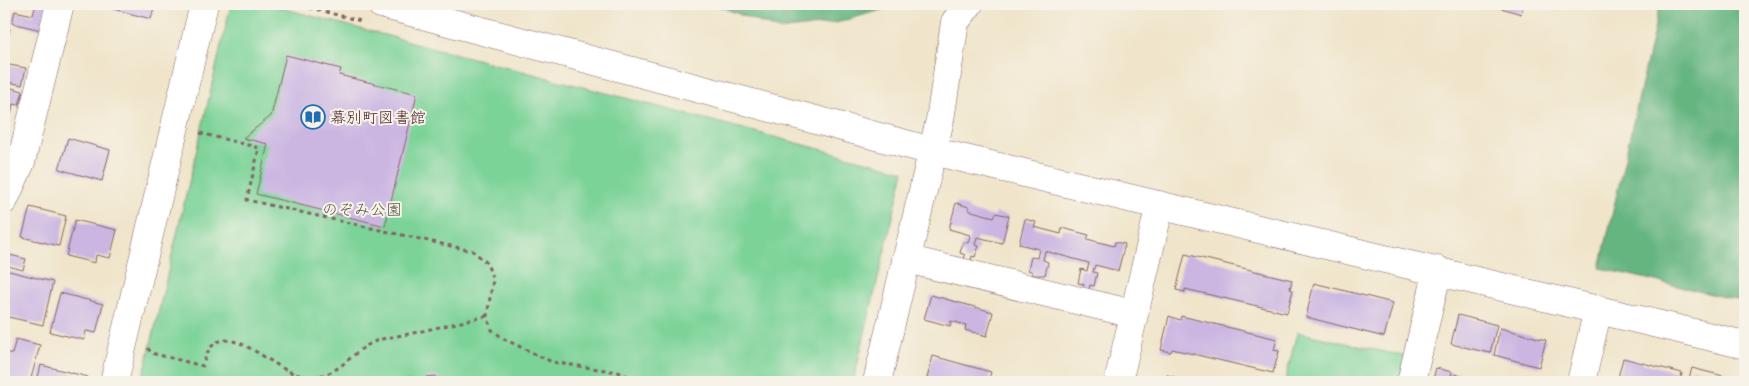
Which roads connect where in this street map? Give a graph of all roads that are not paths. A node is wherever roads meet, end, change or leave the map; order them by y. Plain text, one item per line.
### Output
1 (60, 4) edge
2 (204, 4) edge
3 (969, 4) edge
4 (376, 14) edge
5 (932, 151) junction
6 (12, 160) edge
7 (4, 200) edge
8 (1160, 205) junction
9 (906, 259) junction
10 (1438, 270) junction
11 (1598, 309) junction
12 (1134, 314) junction
13 (1745, 345) edge
14 (114, 382) edge
15 (877, 382) edge
16 (1118, 382) edge
17 (1411, 382) edge
18 (1581, 382) edge

1 - 6 street
2 - 14 street
3 - 5 street
4 - 5 street
5 - 8 street
5 - 9 street
6 - 7 street
8 - 10 street
8 - 12 street
9 - 12 street
9 - 15 street
10 - 11 street
10 - 17 street
11 - 13 street
11 - 18 street
12 - 16 street

